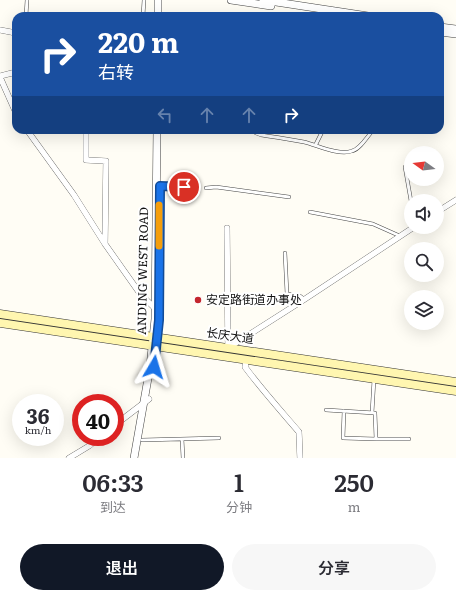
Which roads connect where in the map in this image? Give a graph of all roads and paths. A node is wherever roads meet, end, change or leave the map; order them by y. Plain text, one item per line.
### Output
1 (27, 0) edge
2 (144, 0) edge
3 (158, 0) edge
4 (162, 0) edge
5 (231, 0) edge
6 (263, 0) edge
7 (26, 12) edge
8 (143, 12) edge
9 (158, 12) edge
10 (162, 12) edge
11 (310, 12) edge
12 (342, 12) edge
13 (444, 28) edge
14 (456, 29) edge
15 (0, 30) edge
16 (12, 32) edge
17 (444, 32) edge
18 (456, 34) edge
19 (12, 73) edge
20 (0, 77) edge
21 (12, 104) edge
22 (30, 134) edge
23 (86, 134) edge
24 (157, 134) edge
25 (161, 134) edge
26 (258, 134) edge
27 (321, 134) edge
28 (369, 134) edge
29 (316, 144) junction
30 (160, 186) junction
31 (184, 187) dead end
32 (206, 188) dead end
33 (289, 197) dead end
34 (456, 200) edge
35 (444, 208) edge
36 (310, 212) dead end
37 (227, 228) dead end
38 (404, 233) edge
39 (400, 236) junction
40 (105, 244) junction
41 (286, 253) dead end
42 (305, 299) junction
43 (157, 310) junction
44 (0, 314) edge
45 (0, 323) edge
46 (155, 337) junction
47 (154, 346) junction
48 (228, 348) junction
49 (246, 360) junction
50 (374, 379) junction
51 (456, 382) edge
52 (456, 391) edge
53 (146, 400) junction
54 (326, 410) dead end
55 (344, 411) junction
56 (372, 413) junction
57 (124, 418) edge
58 (219, 438) dead end
59 (182, 439) junction
60 (376, 439) junction
61 (409, 439) dead end
62 (142, 440) junction
63 (89, 446) edge
64 (69, 458) edge
65 (134, 458) edge
66 (138, 458) edge
67 (183, 458) edge
68 (300, 458) edge

1 - 7 lane
2 - 8 lane
3 - 9 street
4 - 10 street
5 - 11 street
6 - 12 street
13 - 14 street
15 - 16 street
17 - 18 street
19 - 20 street
20 - 21 street
22 - 40 street
23 - 40 street
24 - 43 street, ANDING WEST ROAD
25 - 30 street, ANDING WEST ROAD
26 - 29 lane
27 - 29 lane
28 - 29 lane
30 - 31 lane
30 - 43 street, ANDING WEST ROAD
32 - 33 lane
34 - 35 street
36 - 39 lane
37 - 48 street
38 - 39 street
39 - 42 street
40 - 43 street
41 - 42 lane
42 - 48 street
43 - 46 street, ANDING WEST ROAD
44 - 46 main road, 长庆大道
45 - 47 main road, 长庆大道
46 - 47 street, ANDING WEST ROAD
46 - 48 main road, 长庆大道
47 - 49 main road, 长庆大道
47 - 53 street, ANDING WEST ROAD
48 - 51 main road, 长庆大道
49 - 50 main road, 长庆大道
49 - 68 street
50 - 52 main road, 长庆大道
50 - 56 lane
53 - 57 street
53 - 62 street, ANDING WEST ROAD
53 - 65 street, ANDING WEST ROAD
54 - 55 lane
55 - 56 lane
55 - 60 lane
56 - 60 lane
58 - 59 lane
59 - 62 lane
59 - 67 lane
60 - 61 lane
62 - 66 street, ANDING WEST ROAD
63 - 64 street

